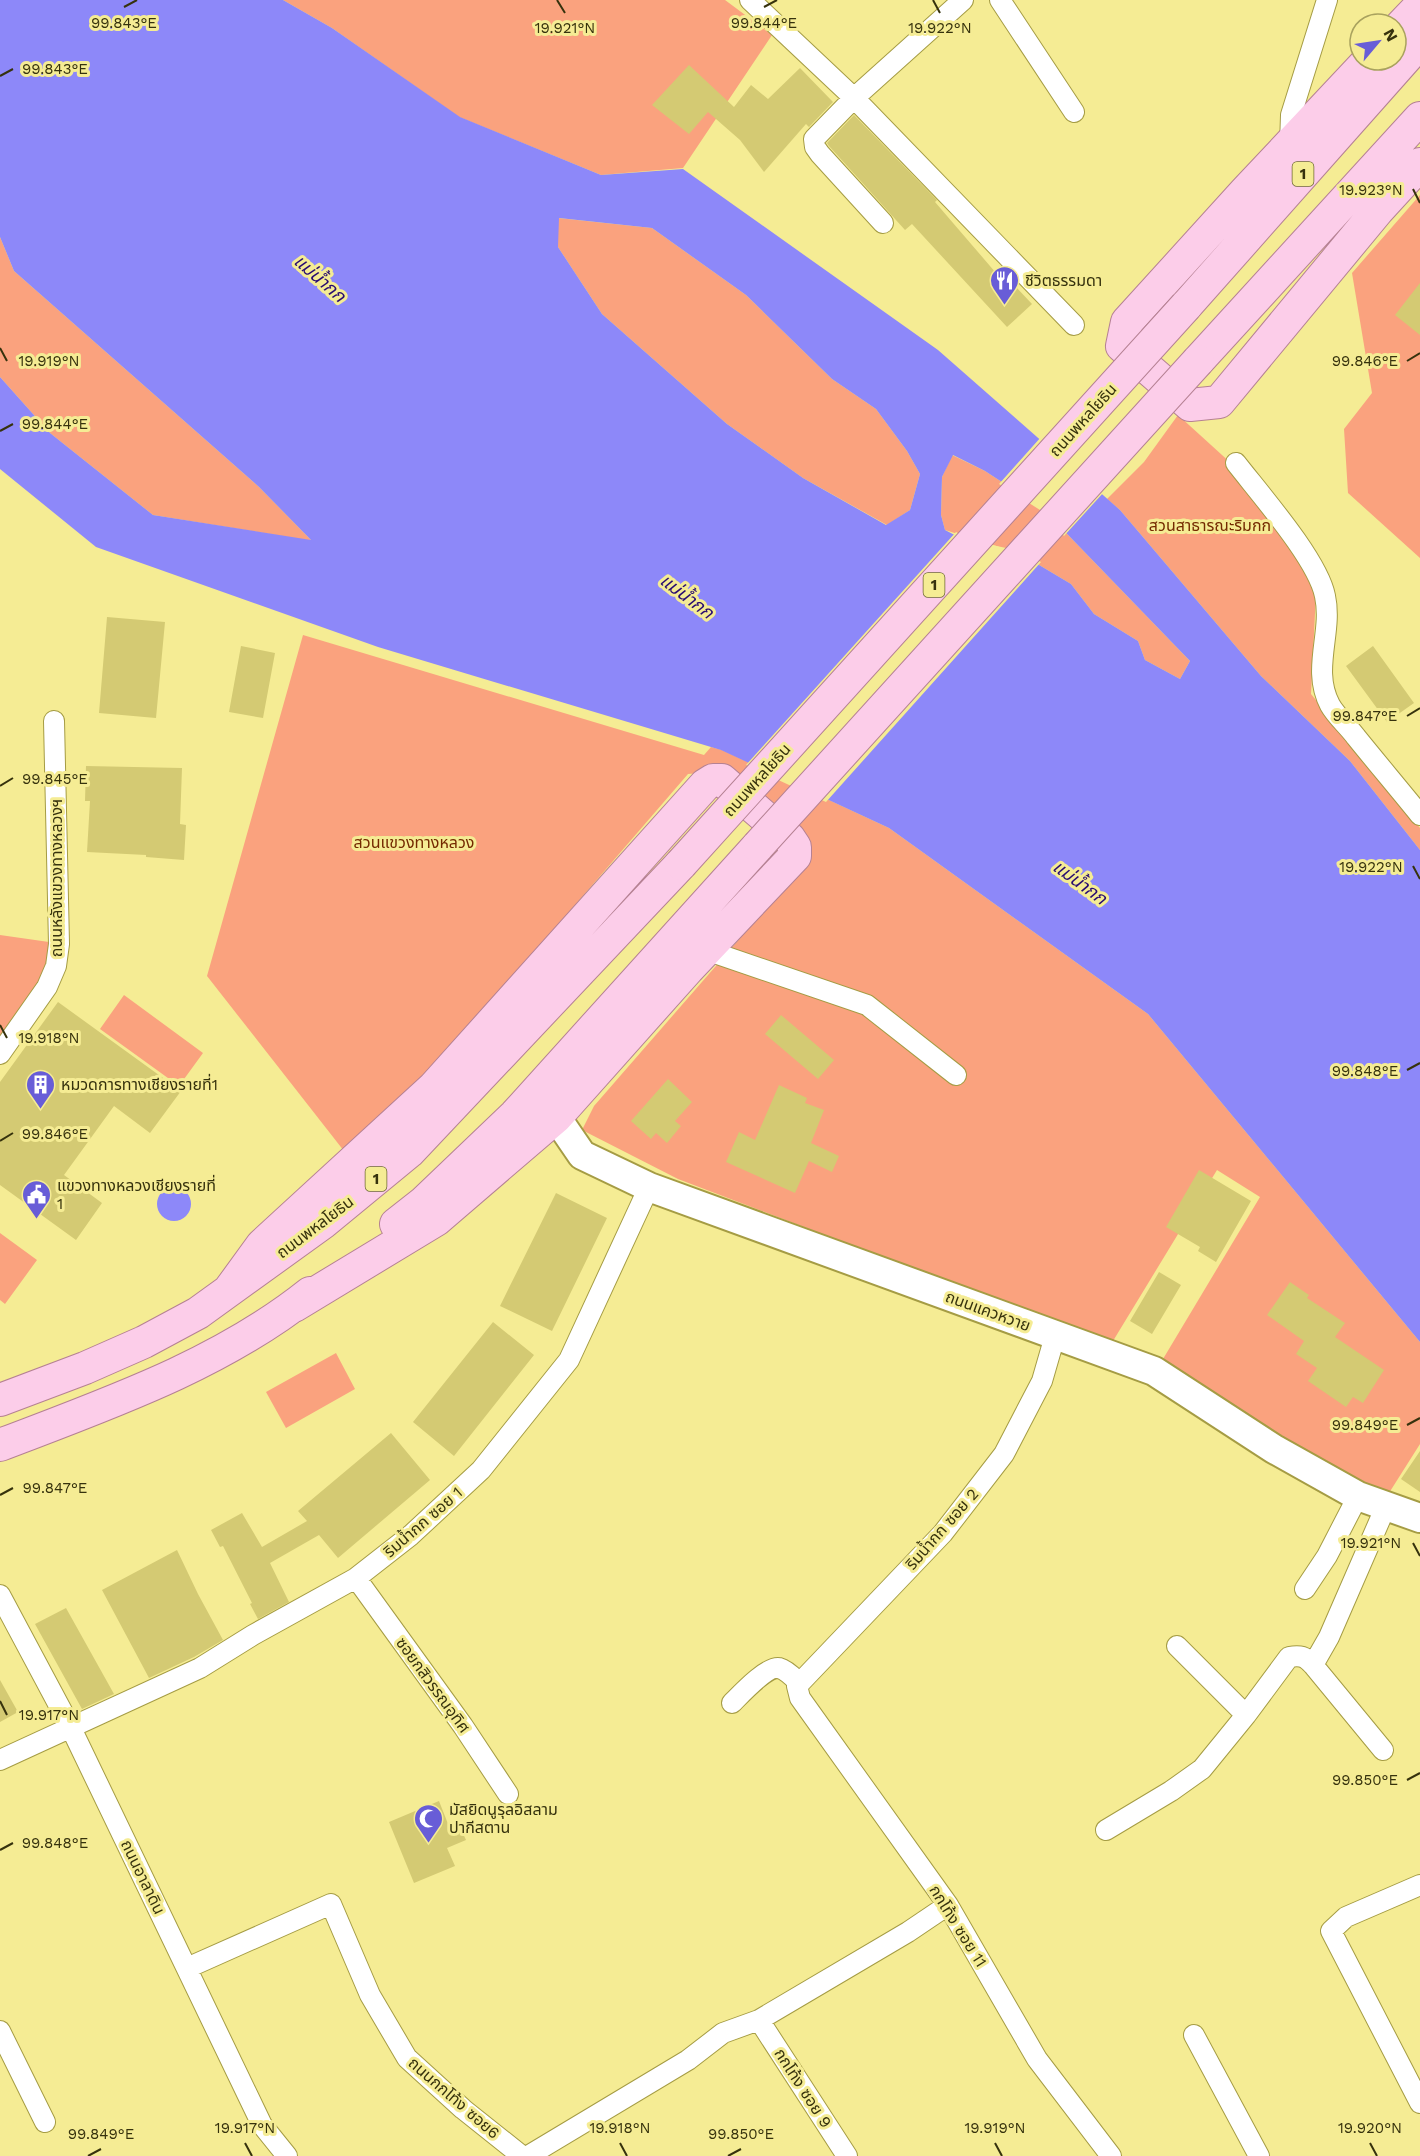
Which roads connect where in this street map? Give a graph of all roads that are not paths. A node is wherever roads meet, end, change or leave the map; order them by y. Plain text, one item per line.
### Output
1 (963, 0) edge
2 (1000, 0) edge
3 (1327, 0) edge
4 (755, 2) edge
5 (1420, 6) edge
6 (1408, 18) edge
7 (1420, 42) edge
8 (1358, 72) edge
9 (854, 98) junction
10 (1074, 112) dead end
11 (1420, 118) edge
12 (1290, 146) junction
13 (1420, 164) edge
14 (883, 223) dead end
15 (1074, 325) dead end
16 (1236, 463) dead end
17 (54, 721) dead end
18 (1420, 815) edge
19 (706, 950) junction
20 (0, 1054) edge
21 (956, 1075) dead end
22 (556, 1117) junction
23 (649, 1187) junction
24 (230, 1289) junction
25 (294, 1306) junction
26 (1055, 1336) junction
27 (0, 1400) edge
28 (0, 1445) edge
29 (1358, 1496) junction
30 (1386, 1506) junction
31 (1420, 1518) edge
32 (356, 1578) junction
33 (1305, 1589) dead end
34 (0, 1595) edge
35 (1177, 1646) dead end
36 (1313, 1665) junction
37 (800, 1690) junction
38 (732, 1703) dead end
39 (1246, 1715) junction
40 (71, 1728) junction
41 (1383, 1750) dead end
42 (0, 1760) edge
43 (508, 1794) dead end
44 (1106, 1830) dead end
45 (1420, 1885) edge
46 (948, 1905) junction
47 (187, 1968) junction
48 (759, 2020) junction
49 (0, 2031) edge
50 (1194, 2035) dead end
51 (1420, 2103) edge
52 (45, 2122) dead end
53 (287, 2156) edge
54 (522, 2156) edge
55 (528, 2156) edge
56 (847, 2156) edge
57 (1112, 2156) edge
58 (1259, 2156) edge

1 - 9 street
2 - 10 street
3 - 12 street
4 - 9 street
5 - 6 main road
7 - 24 main road, ถนนพหลโยธิน / 1, bridge
8 - 12 main road
9 - 14 street
9 - 15 street
11 - 25 main road, bridge
12 - 13 main road
16 - 18 street
17 - 20 street, ถนนหลังแขวงทางหลวงฯ
19 - 21 street
19 - 22 main road
19 - 24 main road
22 - 23 street, ถนนแควหวาย
22 - 25 main road
23 - 26 street, ถนนแควหวาย
23 - 32 street, ริมน้ำกก ซอย 1
24 - 27 main road, ถนนพหลโยธิน / 1
25 - 28 main road
26 - 29 street, ถนนแควหวาย
26 - 37 street, ริมน้ำกก ซอย 2
29 - 30 street, ถนนแควหวาย
29 - 33 street
30 - 31 street, ถนนแควหวาย
30 - 36 street
32 - 40 street, ริมน้ำกก ซอย 1
32 - 43 street, ซอยกสิวรรณอุทิศ
34 - 40 street, ถนนอาลาดิน
35 - 39 street
36 - 39 street
36 - 41 street
37 - 38 street
37 - 46 street, กกโท้ง ซอย 11
39 - 44 street
40 - 42 street, ริมน้ำกก ซอย 1
40 - 47 street, ถนนอาลาดิน
45 - 51 street
46 - 48 street
46 - 57 street, กกโท้ง ซอย 11
47 - 53 street, ถนนอาลาดิน
47 - 54 street, ถนนกกโท้ง ซอย6
48 - 55 street
48 - 56 street, กกโท้ง ซอย 9
49 - 52 street
50 - 58 street

